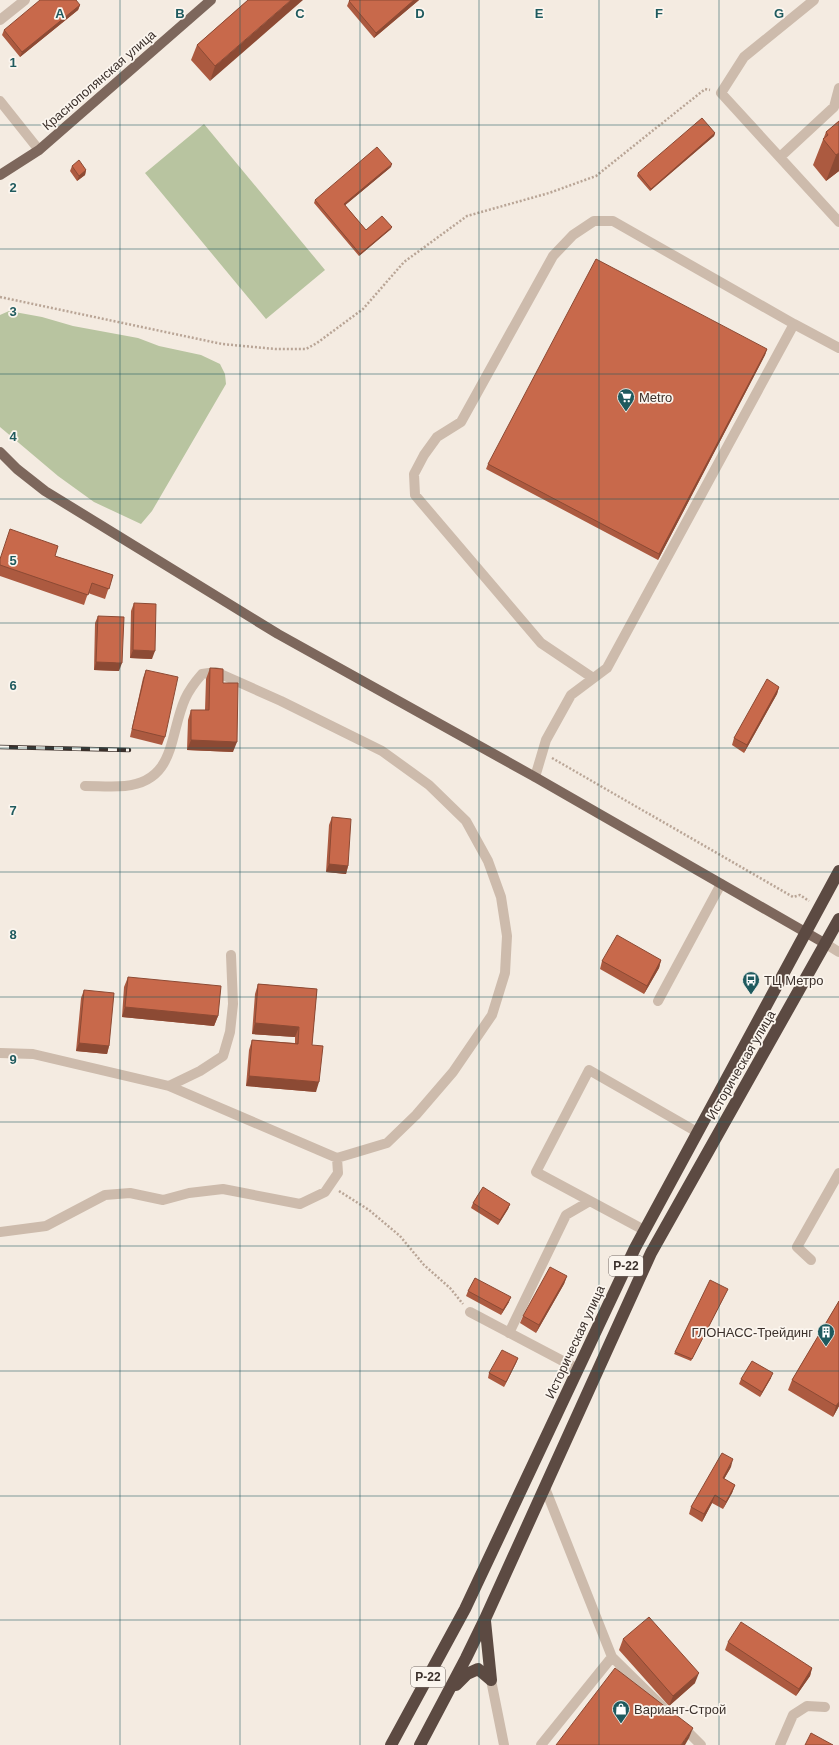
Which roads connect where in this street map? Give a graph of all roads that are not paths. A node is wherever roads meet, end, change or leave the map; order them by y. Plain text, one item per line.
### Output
1 (25, 0) edge
2 (211, 0) edge
3 (814, 0) edge
4 (0, 20) edge
5 (839, 88) edge
6 (0, 101) edge
7 (39, 150) junction
8 (780, 157) junction
9 (0, 175) edge
10 (839, 222) edge
11 (794, 324) junction
12 (839, 348) edge
13 (0, 452) edge
14 (593, 678) junction
15 (535, 777) junction
16 (84, 786) dead end
17 (839, 871) edge
18 (721, 884) junction
19 (839, 919) edge
20 (805, 932) junction
21 (826, 944) junction
22 (839, 952) edge
23 (231, 955) dead end
24 (658, 1001) dead end
25 (0, 1053) edge
26 (169, 1086) junction
27 (697, 1132) junction
28 (337, 1158) junction
29 (839, 1173) edge
30 (590, 1201) junction
31 (644, 1230) junction
32 (0, 1232) edge
33 (811, 1260) dead end
34 (470, 1312) road end
35 (509, 1333) junction
36 (578, 1369) junction
37 (545, 1488) junction
38 (485, 1620) junction
39 (612, 1657) junction
40 (491, 1680) junction
41 (445, 1696) junction
42 (825, 1707) dead end
43 (392, 1745) edge
44 (420, 1745) edge
45 (504, 1745) edge
46 (541, 1745) edge
47 (702, 1745) edge
48 (780, 1745) edge

1 - 4 street
2 - 7 main road, Краснополянская улица
3 - 8 street
5 - 8 street
6 - 7 street
7 - 9 main road, Краснополянская улица
8 - 10 street
11 - 12 street
11 - 14 street
11 - 14 street
13 - 15 main road
14 - 15 street
15 - 18 main road
16 - 28 street
17 - 20 highway, Историческая улица / Р-22
18 - 20 main road
18 - 24 street
19 - 21 highway, Историческая улица / Р-22
20 - 21 main road
20 - 27 highway, Историческая улица / Р-22
21 - 22 street
21 - 37 highway, Историческая улица / Р-22
23 - 26 street
25 - 26 street
26 - 28 street
27 - 30 street
27 - 31 highway, Историческая улица / Р-22
28 - 32 street
29 - 33 street
30 - 31 street
30 - 35 street
31 - 36 highway, Историческая улица / Р-22
34 - 35 street
35 - 36 street
36 - 43 highway, Историческая улица / Р-22
37 - 38 highway, Историческая улица / Р-22
37 - 39 street
38 - 40 highway
38 - 41 highway, Историческая улица / Р-22
39 - 46 street
39 - 47 street
40 - 41 highway
40 - 45 street
41 - 44 highway, Историческая улица / Р-22
42 - 48 street

